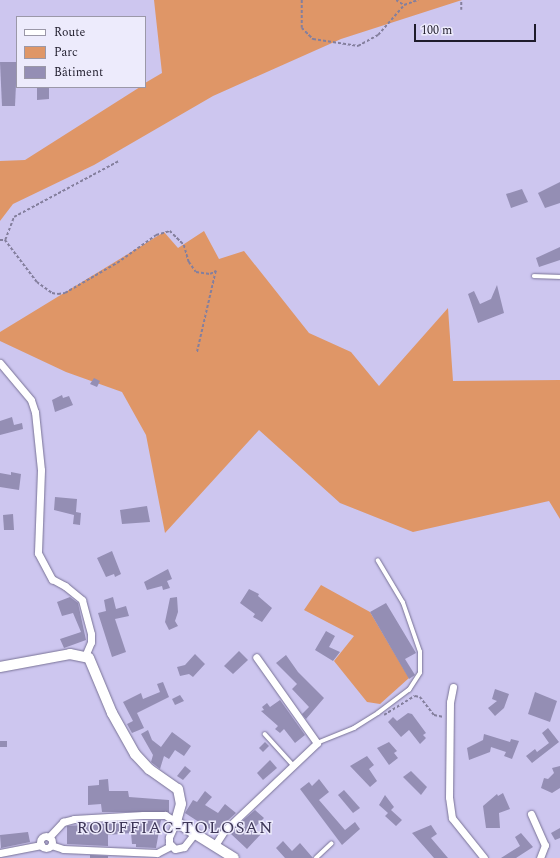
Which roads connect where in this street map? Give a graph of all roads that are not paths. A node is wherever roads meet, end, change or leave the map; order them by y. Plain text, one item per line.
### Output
1 (534, 276) dead end
2 (560, 277) edge
3 (0, 363) edge
4 (378, 561) dead end
5 (85, 656) junction
6 (256, 657) dead end
7 (0, 667) edge
8 (453, 687) dead end
9 (265, 734) dead end
10 (317, 743) junction
11 (294, 766) junction
12 (531, 814) dead end
13 (176, 822) junction
14 (194, 834) junction
15 (49, 837) junction
16 (331, 844) dead end
17 (41, 845) junction
18 (51, 845) junction
19 (215, 845) junction
20 (171, 846) junction
21 (84, 850) junction
22 (0, 853) edge
23 (85, 858) edge
24 (234, 858) edge
25 (316, 858) edge
26 (484, 858) edge
27 (540, 858) edge

1 - 2 lane
3 - 5 street
4 - 10 lane
5 - 7 street
5 - 13 street
6 - 10 street
8 - 26 street
9 - 11 lane
10 - 11 street
11 - 19 street
12 - 27 street
13 - 14 street
13 - 15 street
13 - 20 street
14 - 19 street
14 - 20 street
15 - 17 street
15 - 18 street
16 - 25 lane
17 - 18 street
17 - 22 street
18 - 21 street
19 - 24 street
20 - 21 street
21 - 23 street

